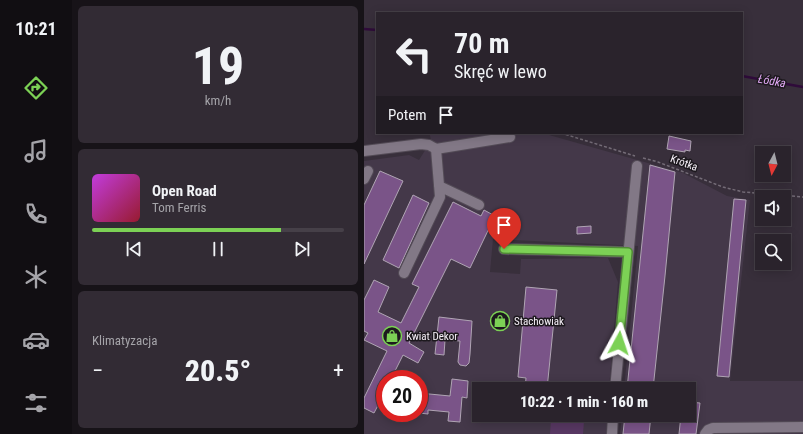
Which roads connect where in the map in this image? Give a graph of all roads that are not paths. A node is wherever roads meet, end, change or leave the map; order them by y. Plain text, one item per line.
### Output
1 (510, 137) dead end
2 (436, 150) junction
3 (364, 151) edge
4 (637, 166) dead end
5 (439, 186) junction
6 (479, 205) dead end
7 (504, 249) dead end
8 (628, 252) junction
9 (404, 273) dead end
10 (616, 382) edge
11 (613, 422) edge
12 (803, 427) edge
13 (612, 434) edge
14 (705, 434) edge

1 - 2 lane
2 - 3 lane
2 - 5 lane
4 - 8 lane
5 - 6 lane
5 - 9 lane
7 - 8 lane
8 - 10 lane
11 - 13 lane
12 - 14 lane

